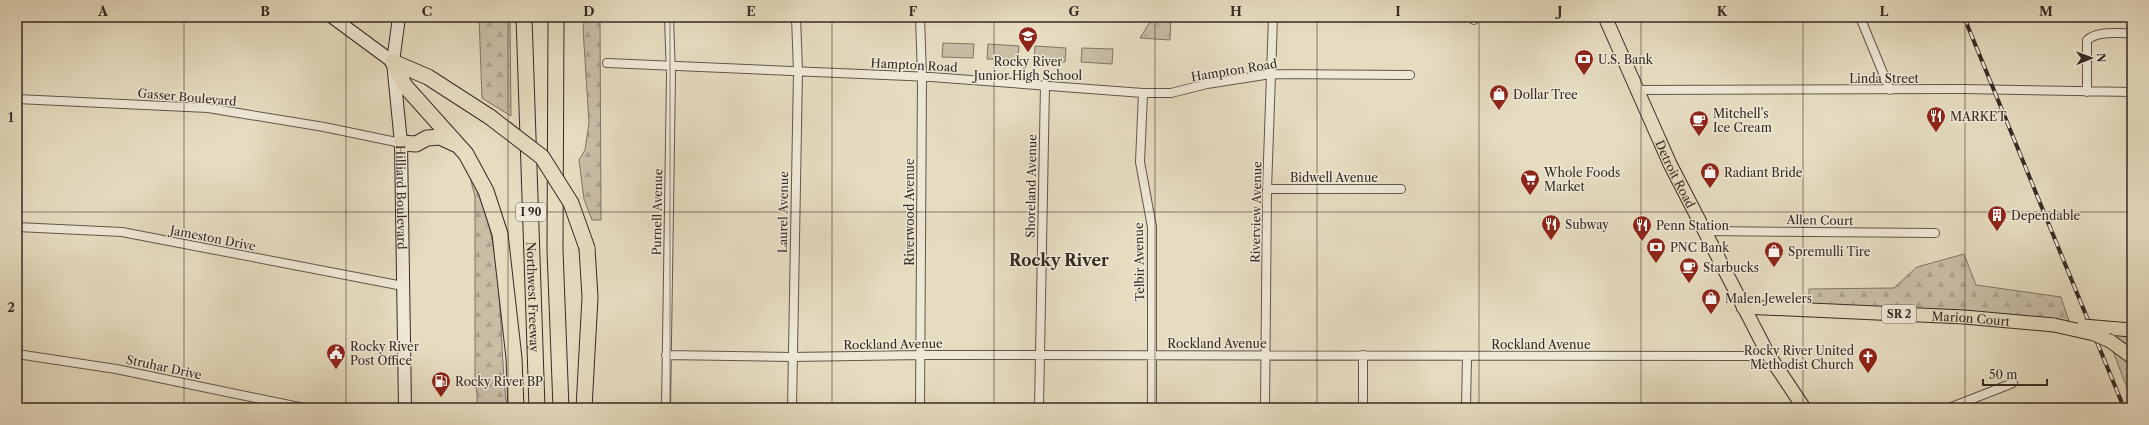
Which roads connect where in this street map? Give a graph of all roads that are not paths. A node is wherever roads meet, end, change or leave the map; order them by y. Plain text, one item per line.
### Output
1 (332, 17) edge
2 (398, 17) edge
3 (524, 17) edge
4 (556, 17) edge
5 (669, 17) edge
6 (796, 17) edge
7 (920, 17) edge
8 (1273, 17) edge
9 (1605, 17) edge
10 (1860, 17) edge
11 (2132, 33) edge
12 (393, 62) junction
13 (606, 63) dead end
14 (671, 66) junction
15 (798, 72) junction
16 (1271, 74) junction
17 (1410, 75) dead end
18 (922, 77) junction
19 (1045, 84) junction
20 (1636, 90) junction
21 (1890, 90) junction
22 (2087, 92) junction
23 (2132, 92) edge
24 (1143, 93) junction
25 (17, 99) edge
26 (401, 143) junction
27 (464, 151) junction
28 (1267, 189) junction
29 (1401, 189) dead end
30 (17, 227) edge
31 (1704, 231) junction
32 (1936, 233) dead end
33 (403, 286) junction
34 (1743, 307) junction
35 (2054, 325) junction
36 (2132, 330) edge
37 (17, 354) edge
38 (1768, 354) junction
39 (666, 355) junction
40 (920, 355) junction
41 (1267, 355) junction
42 (1363, 355) junction
43 (1040, 356) junction
44 (1152, 356) junction
45 (1467, 356) junction
46 (792, 357) junction
47 (2132, 357) edge
48 (2013, 383) dead end
49 (304, 408) edge
50 (405, 408) edge
51 (516, 408) edge
52 (537, 408) edge
53 (561, 408) edge
54 (584, 408) edge
55 (666, 408) edge
56 (792, 408) edge
57 (920, 408) edge
58 (1039, 408) edge
59 (1152, 408) edge
60 (1265, 408) edge
61 (1363, 408) edge
62 (1466, 408) edge
63 (1804, 408) edge
64 (1949, 408) edge

1 - 12 main road
2 - 12 main road, Hilliard Boulevard
3 - 52 highway, Northwest Freeway / I 90
4 - 53 highway, Northwest Freeway / I 90
5 - 14 street, Purnell Avenue
6 - 15 street, Laurel Avenue
7 - 18 street, Riverwood Avenue
8 - 16 street, Riverview Avenue
9 - 20 main road, Detroit Road
10 - 21 street
11 - 22 street
12 - 26 main road, Hilliard Boulevard
12 - 27 highway
12 - 54 highway, bridge
13 - 14 street, Hampton Road
14 - 15 street, Hampton Road
14 - 39 street, Purnell Avenue
15 - 18 street, Hampton Road
15 - 46 street, Laurel Avenue
16 - 17 street, Hampton Road
16 - 24 street, Hampton Road
16 - 28 street, Riverview Avenue
18 - 19 street, Hampton Road
18 - 40 street, Riverwood Avenue
19 - 24 street, Hampton Road
19 - 43 street, Shoreland Avenue
20 - 21 street, Linda Street
20 - 31 main road, Detroit Road
21 - 22 street, Linda Street
22 - 23 street, Linda Street
24 - 44 street, Telbir Avenue
25 - 26 street, Gasser Boulevard
26 - 27 highway
26 - 33 main road, Hilliard Boulevard
27 - 51 highway
28 - 29 street, Bidwell Avenue
28 - 41 street, Riverview Avenue
30 - 33 street, Jameston Drive
31 - 32 street, Allen Court
31 - 34 main road, Detroit Road
33 - 50 main road, Hilliard Boulevard
34 - 35 main road, Marion Court / SR 2
34 - 38 main road, Detroit Road
35 - 36 main road, SR 2, bridge
35 - 47 main road, SR 2, bridge
37 - 49 street, Struhar Drive
38 - 45 street, Rockland Avenue
38 - 63 main road, Detroit Road
39 - 46 street, Rockland Avenue
39 - 55 street, Purnell Avenue
40 - 43 street, Rockland Avenue
40 - 46 street, Rockland Avenue
40 - 57 street, Riverwood Avenue
41 - 42 street, Rockland Avenue
41 - 44 street, Rockland Avenue
41 - 60 street, Riverview Avenue
42 - 45 street, Rockland Avenue
42 - 61 street
43 - 44 street, Rockland Avenue
43 - 58 street, Shoreland Avenue
44 - 59 street, Telbir Avenue
45 - 62 street
46 - 56 street, Laurel Avenue
48 - 64 street

